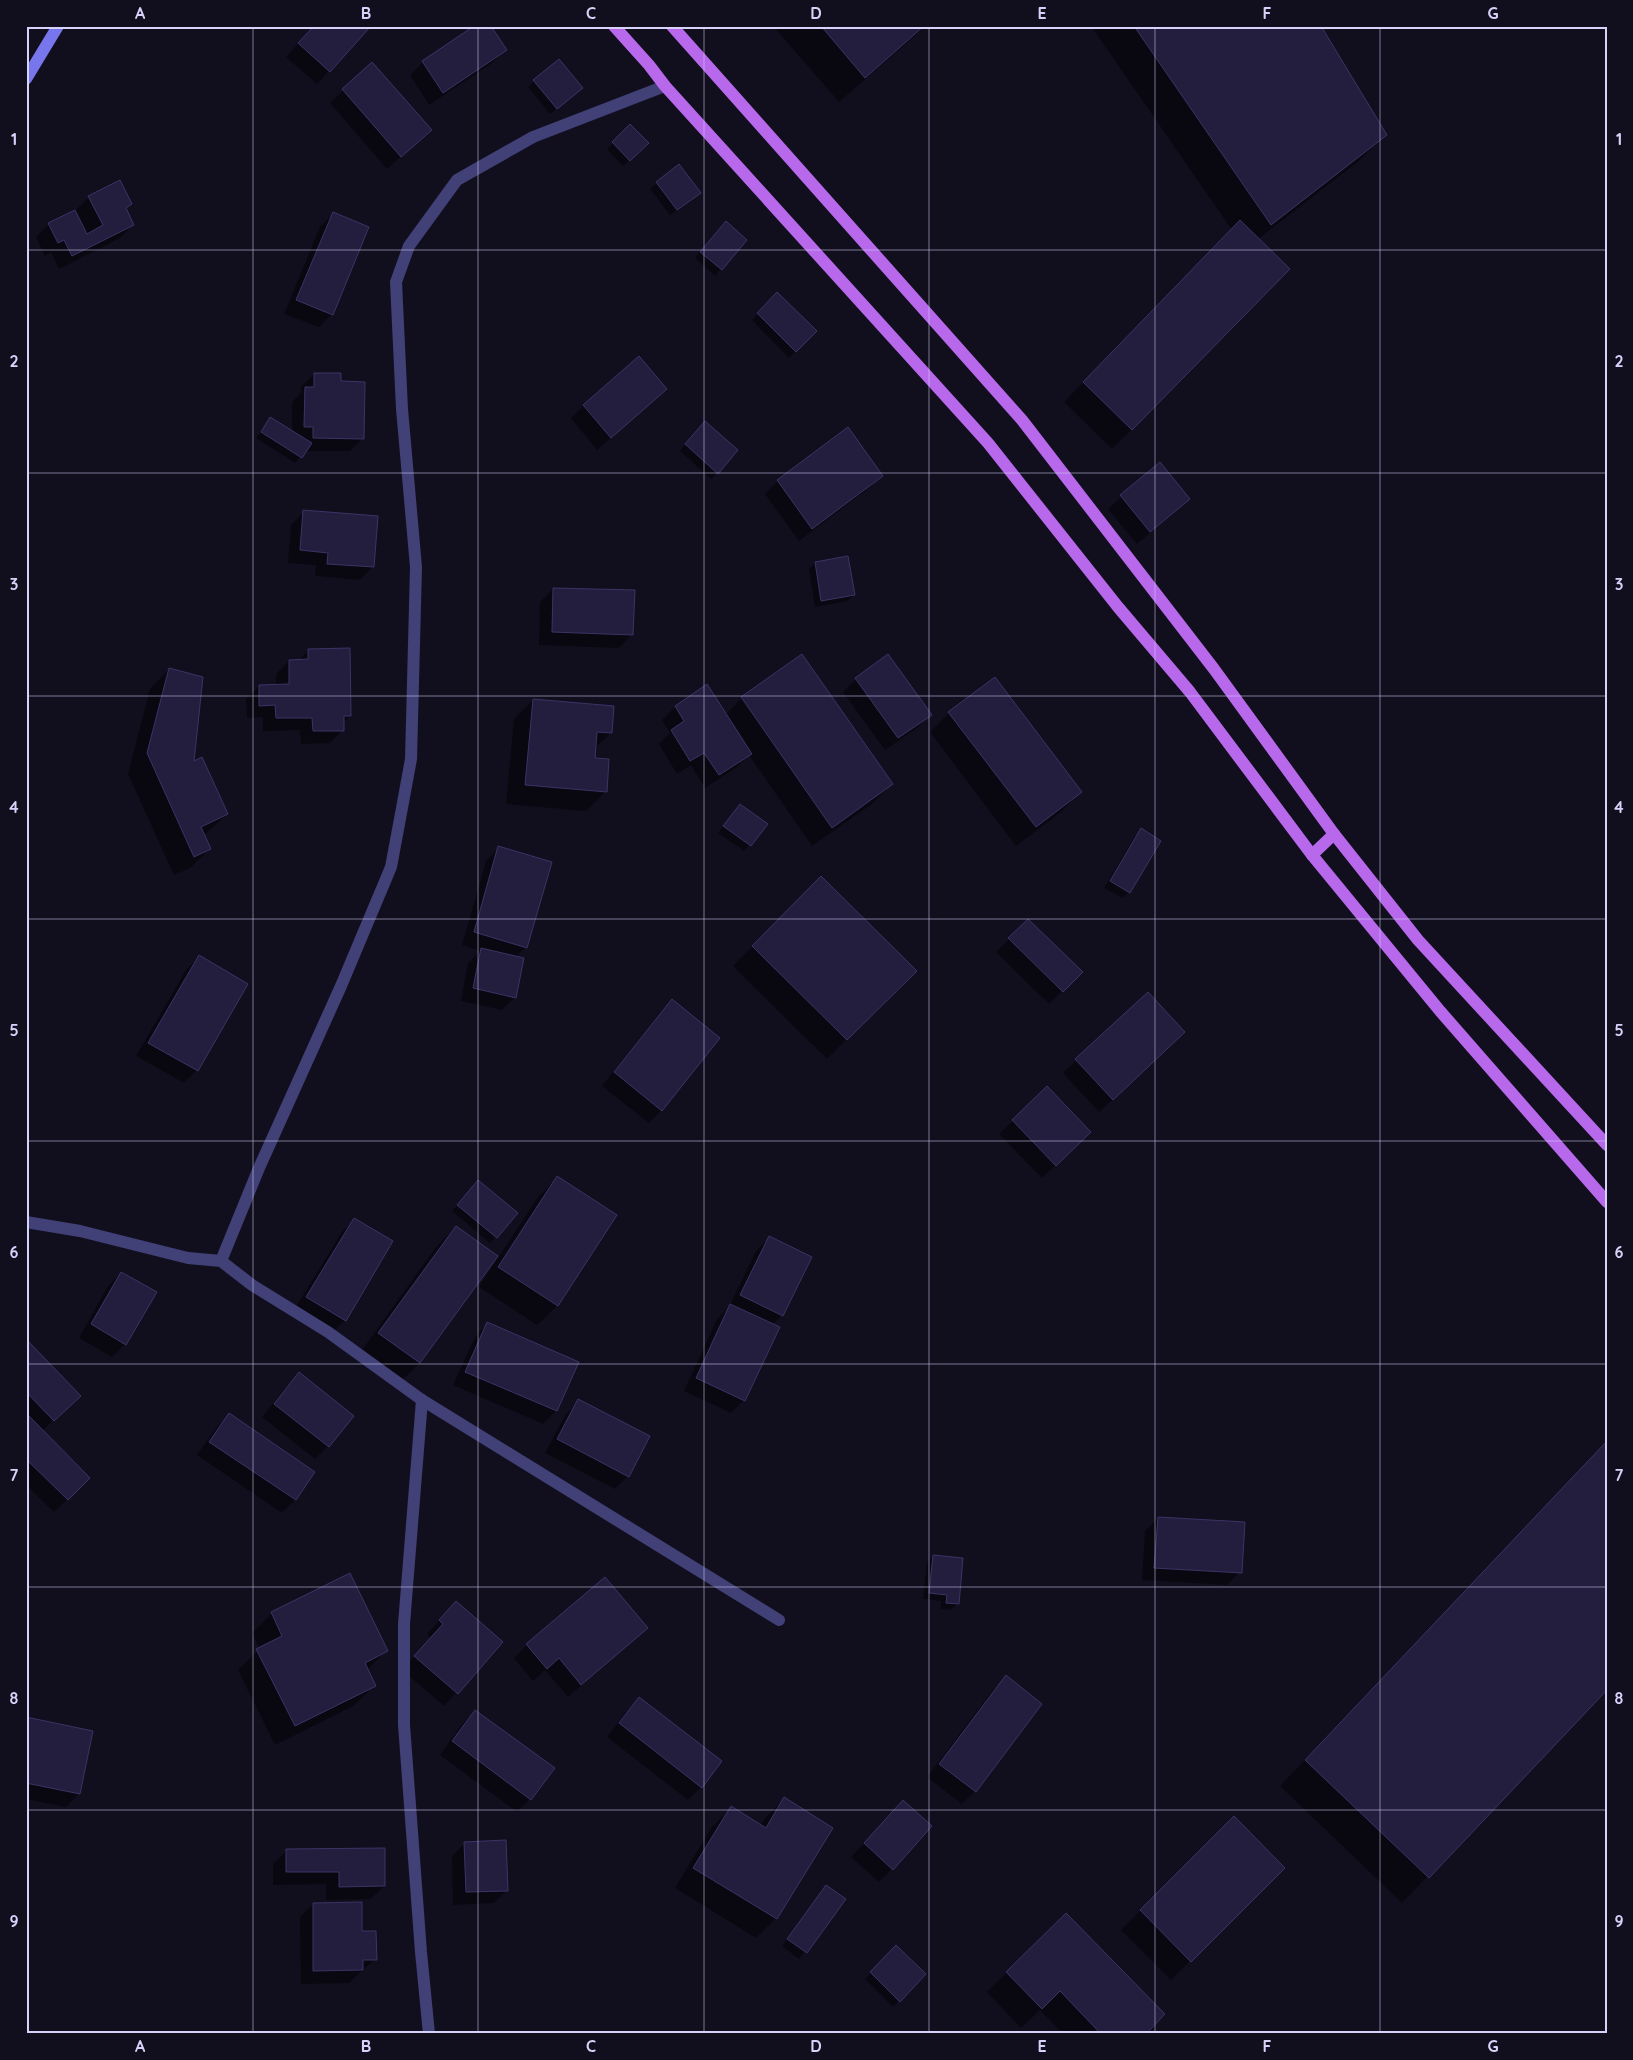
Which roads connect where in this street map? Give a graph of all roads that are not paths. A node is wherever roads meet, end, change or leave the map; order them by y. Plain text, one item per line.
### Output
1 (58, 26) edge
2 (614, 26) edge
3 (672, 26) edge
4 (26, 79) edge
5 (665, 86) junction
6 (1334, 834) junction
7 (1312, 856) junction
8 (1607, 1145) edge
9 (1607, 1202) edge
10 (26, 1222) edge
11 (221, 1261) junction
12 (422, 1400) junction
13 (779, 1620) dead end
14 (429, 2034) edge

1 - 4 street
2 - 5 main road
3 - 6 main road
5 - 7 main road
5 - 11 street
6 - 7 main road
6 - 8 main road
7 - 9 main road
10 - 11 street
11 - 12 street
12 - 13 street
12 - 14 street

